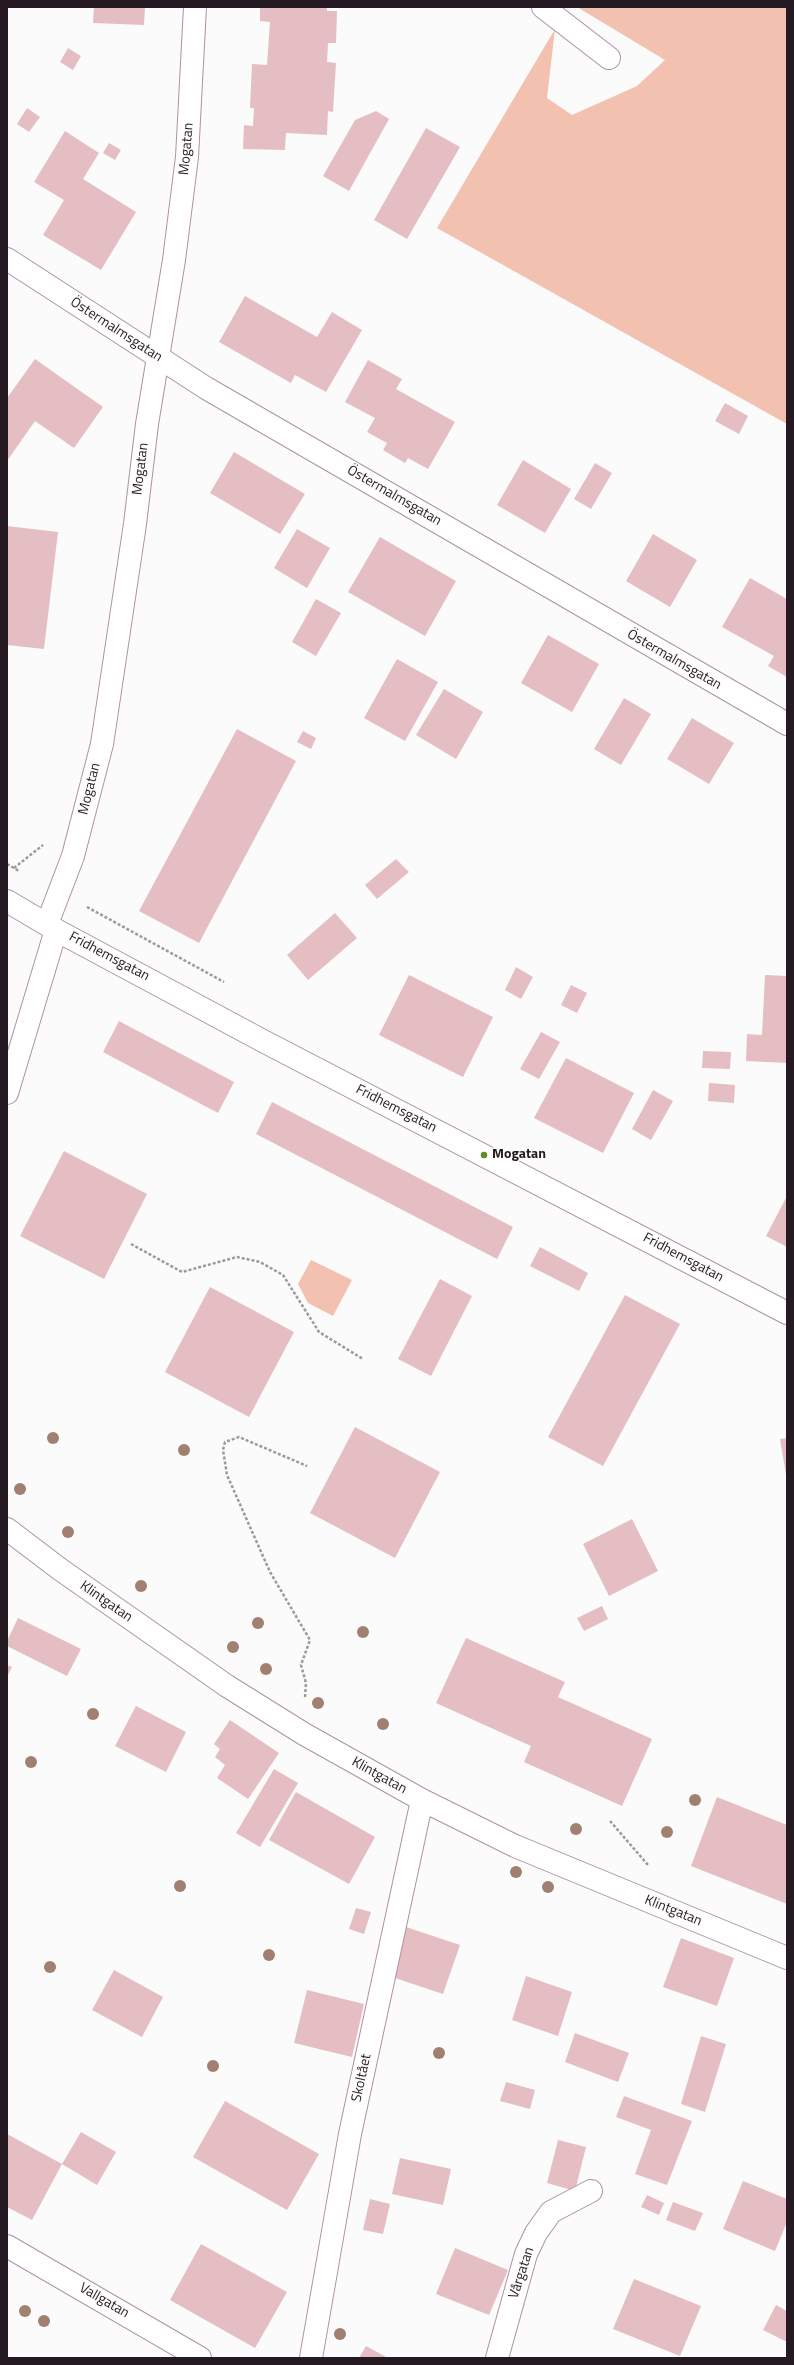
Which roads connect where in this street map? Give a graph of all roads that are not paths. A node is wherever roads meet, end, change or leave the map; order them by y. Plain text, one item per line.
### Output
1 (196, 7) edge
2 (543, 7) edge
3 (609, 58) dead end
4 (7, 259) edge
5 (157, 357) junction
6 (787, 724) edge
7 (7, 901) edge
8 (52, 927) junction
9 (7, 1093) edge
10 (787, 1313) edge
11 (7, 1529) edge
12 (422, 1800) junction
13 (787, 1958) edge
14 (591, 2191) dead end
15 (7, 2246) edge
16 (200, 2358) edge
17 (311, 2358) edge
18 (497, 2358) edge

1 - 5 street, Mogatan
2 - 3 street
4 - 5 street, Östermalmsgatan
5 - 6 street, Östermalmsgatan
5 - 8 street, Mogatan
7 - 8 street, Fridhemsgatan
8 - 9 street, Mogatan
8 - 10 street, Fridhemsgatan
11 - 12 street, Klintgatan
12 - 13 street, Klintgatan
12 - 17 street, Skoltået
14 - 18 street, Vårgatan
15 - 16 street, Vallgatan

